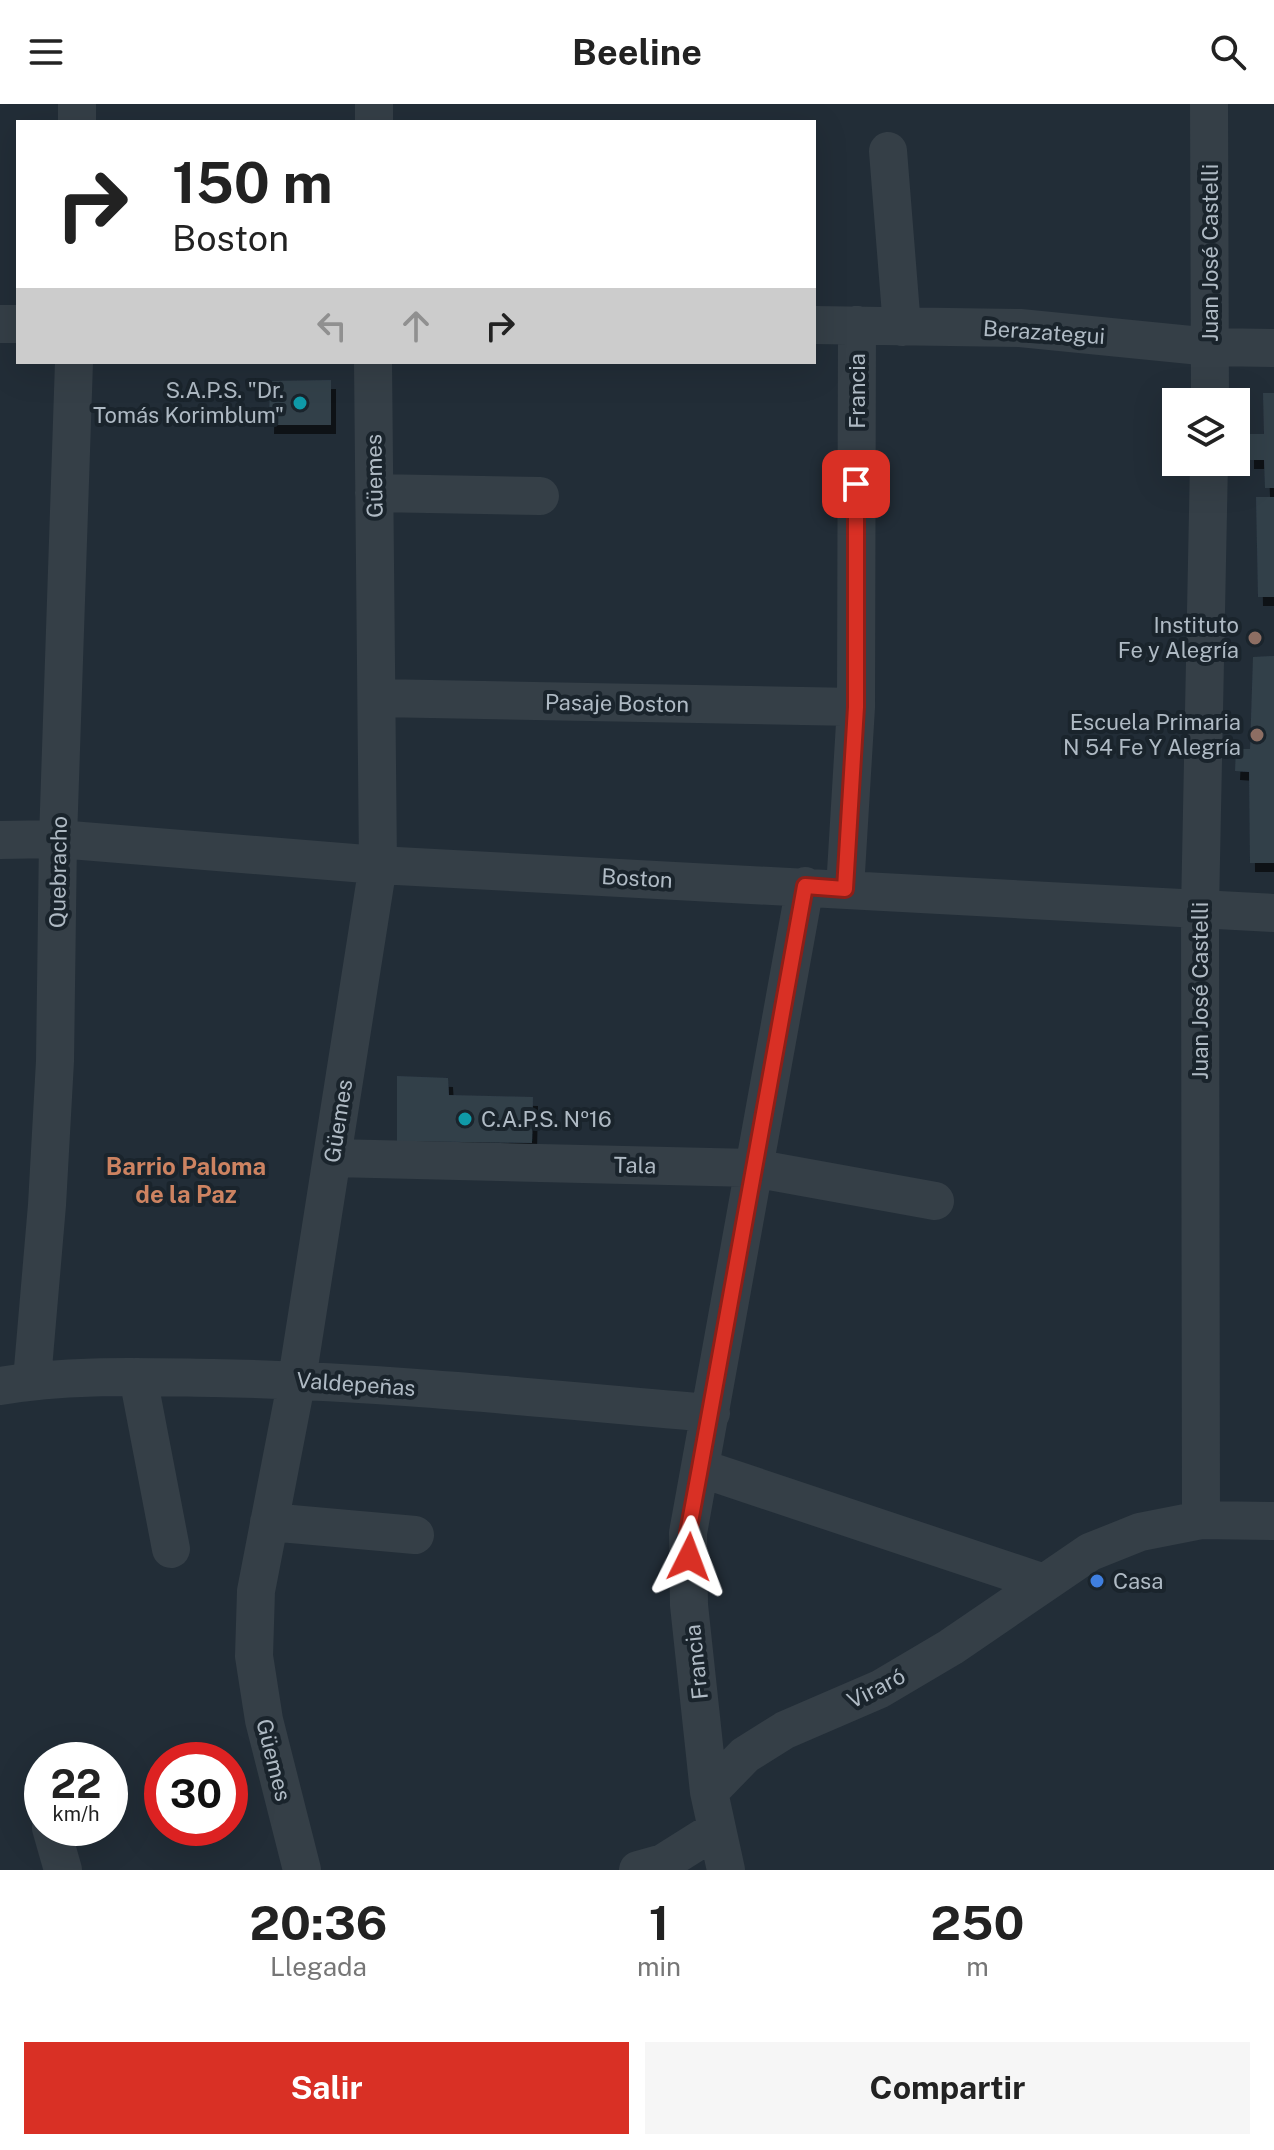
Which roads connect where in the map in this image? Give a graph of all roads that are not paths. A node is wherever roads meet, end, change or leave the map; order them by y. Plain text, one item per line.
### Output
1 (1209, 104) edge
2 (888, 151) dead end
3 (816, 325) edge
4 (857, 325) junction
5 (902, 327) junction
6 (1211, 347) junction
7 (1274, 348) edge
8 (74, 364) edge
9 (373, 364) edge
10 (1210, 388) edge
11 (1209, 476) edge
12 (374, 493) junction
13 (540, 496) dead end
14 (378, 698) junction
15 (856, 707) junction
16 (58, 839) junction
17 (0, 840) edge
18 (378, 865) junction
19 (805, 886) junction
20 (845, 889) junction
21 (1200, 910) junction
22 (1274, 913) edge
23 (333, 1158) junction
24 (753, 1168) junction
25 (935, 1201) dead end
26 (138, 1377) junction
27 (297, 1379) junction
28 (16, 1383) edge
29 (711, 1413) junction
30 (700, 1468) junction
31 (1201, 1520) junction
32 (1274, 1521) edge
33 (269, 1522) junction
34 (415, 1535) dead end
35 (171, 1549) dead end
36 (1044, 1583) junction
37 (709, 1792) junction
38 (717, 1829) junction
39 (56, 1846) edge
40 (63, 1870) edge
41 (302, 1870) edge
42 (638, 1870) edge
43 (726, 1870) edge

1 - 6 street, Juan José Castelli
2 - 5 street
3 - 4 street, Berazategui
4 - 5 street, Berazategui
4 - 15 street, Francia
5 - 6 street, Berazategui
6 - 7 street, Berazategui
6 - 10 street, Juan José Castelli
8 - 16 street, Quebracho
9 - 12 street, Güemes
11 - 21 street, Juan José Castelli
12 - 13 street
12 - 14 street, Güemes
14 - 15 street, Pasaje Boston
14 - 18 street, Güemes
15 - 20 street, Francia
16 - 17 street, Boston
16 - 18 street, Boston
16 - 28 street, Quebracho
18 - 19 street, Boston
18 - 23 street, Güemes
19 - 20 street, Boston
19 - 24 street, Francia
20 - 21 street, Boston
21 - 22 street, Boston
21 - 31 street, Juan José Castelli
23 - 24 street, Tala
23 - 27 street, Güemes
24 - 25 street, Tala
24 - 29 street, Francia
26 - 27 street, Valdepeñas
26 - 28 street, Valdepeñas
26 - 35 street
27 - 29 street, Valdepeñas
27 - 33 street, Güemes
29 - 30 street, Francia
30 - 36 street
30 - 37 street, Francia
31 - 32 street
31 - 36 street
33 - 34 street
33 - 41 street, Güemes
36 - 37 street, Viraró
37 - 38 street, Francia
38 - 42 street
38 - 43 street, Francia
39 - 40 street

